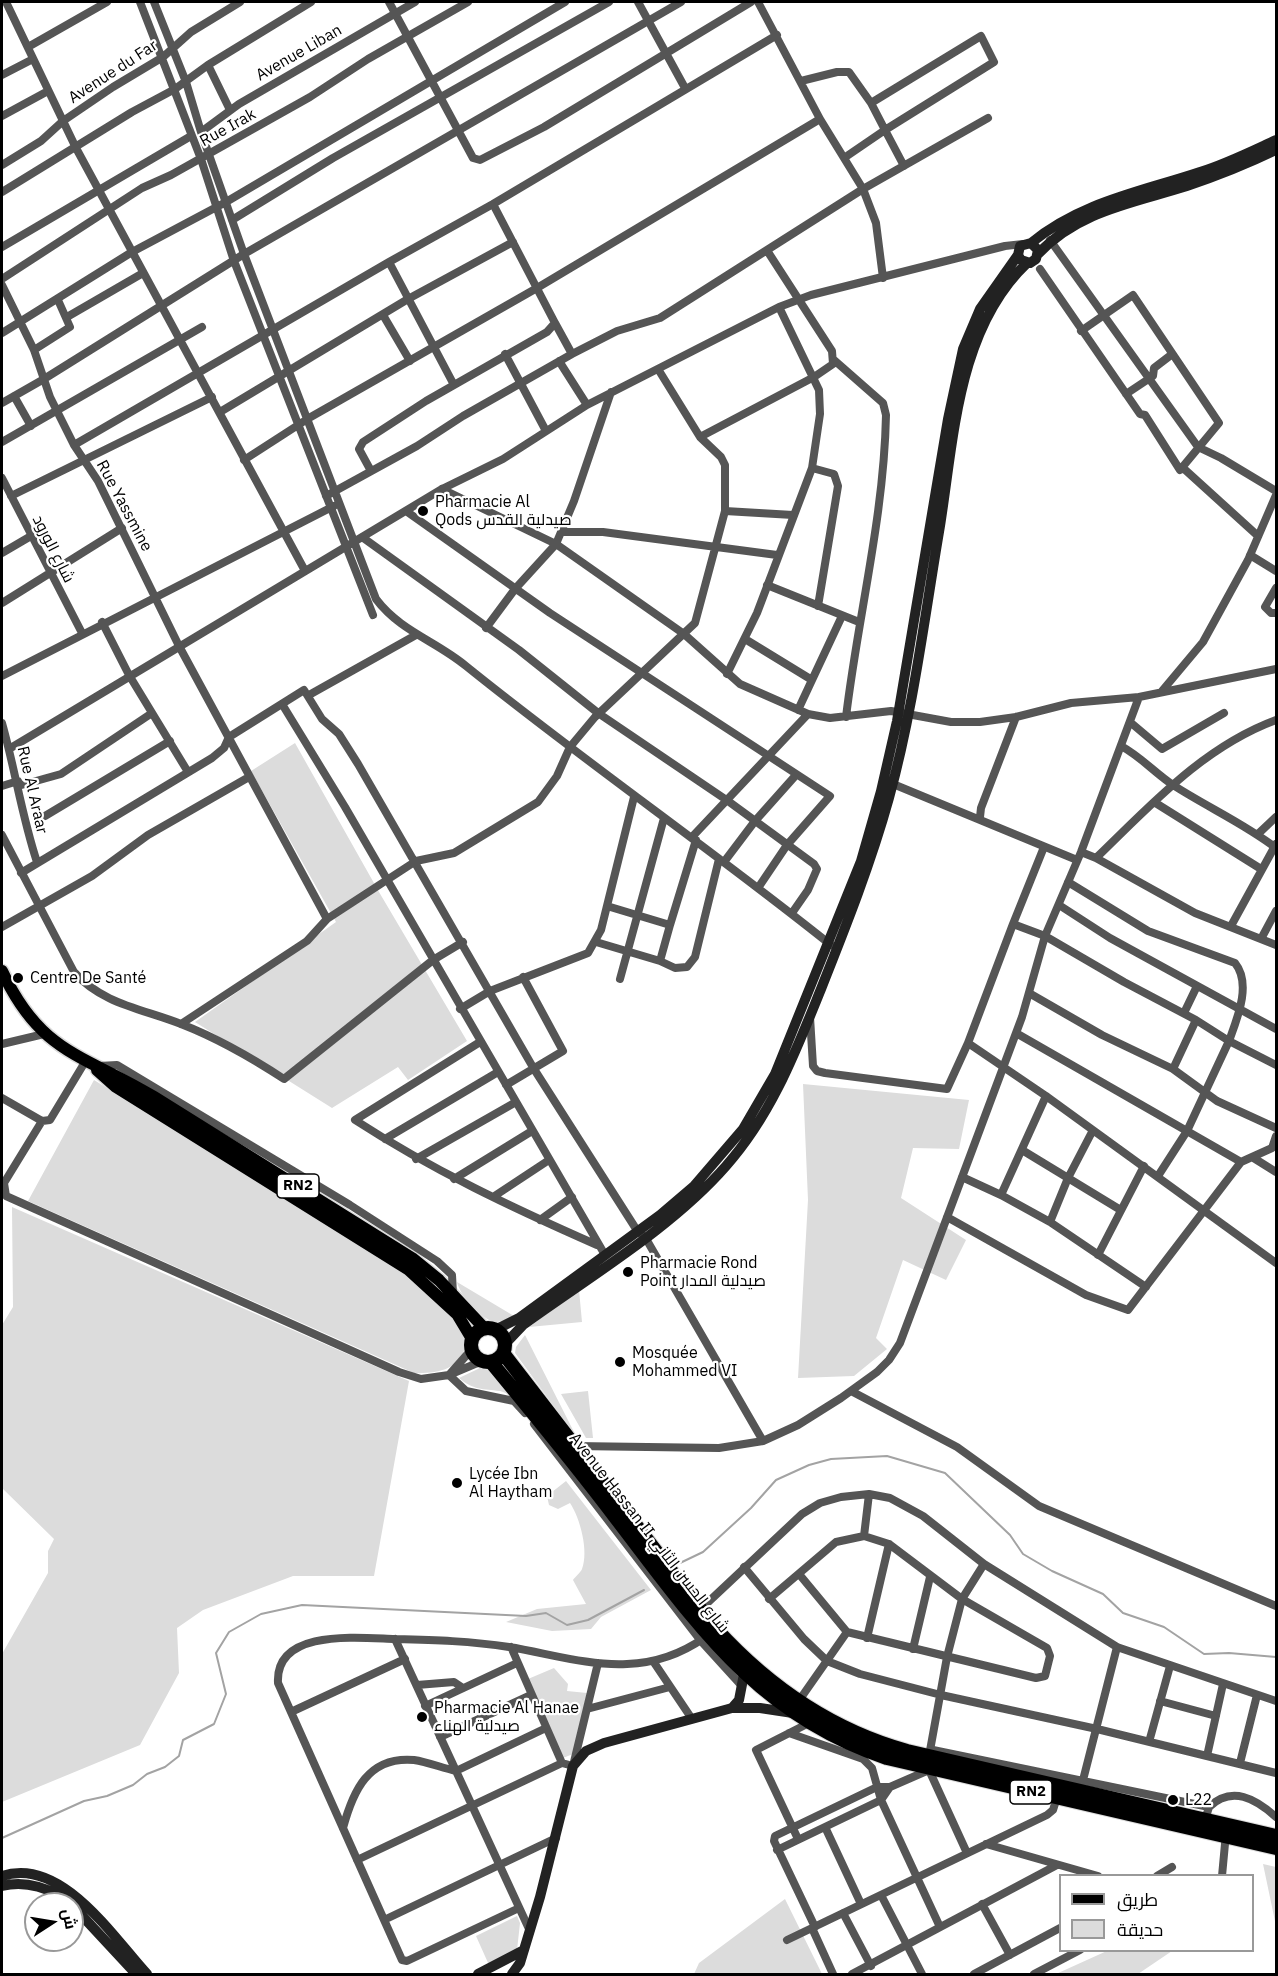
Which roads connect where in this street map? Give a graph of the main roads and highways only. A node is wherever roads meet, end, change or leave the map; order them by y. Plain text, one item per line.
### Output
1 (2, 971) edge
2 (90, 1064) junction
3 (490, 1330) junction
4 (472, 1344) junction
5 (504, 1349) junction
6 (487, 1362) junction
7 (711, 1633) junction
8 (795, 1705) junction
9 (929, 1759) junction
10 (1058, 1792) junction
11 (1227, 1831) junction
12 (1276, 1836) edge
13 (1276, 1848) edge

1 - 2 main road, RN2
2 - 3 main road, RN2
2 - 4 main road, RN2
3 - 4 highway
3 - 5 highway, RN2
4 - 6 highway, RN2
5 - 6 highway
5 - 7 highway, Avenue Hassan II شارع الحسن الثاني / RN2
6 - 7 highway, Avenue Hassan II شارع الحسن الثاني / RN2
7 - 8 highway, Avenue Hassan II شارع الحسن الثاني / RN2
8 - 9 highway, RN2
8 - 9 highway, RN2
9 - 10 highway, RN2
10 - 11 highway, RN2
10 - 11 highway, RN2
11 - 12 highway, RN2
11 - 13 highway, RN2

